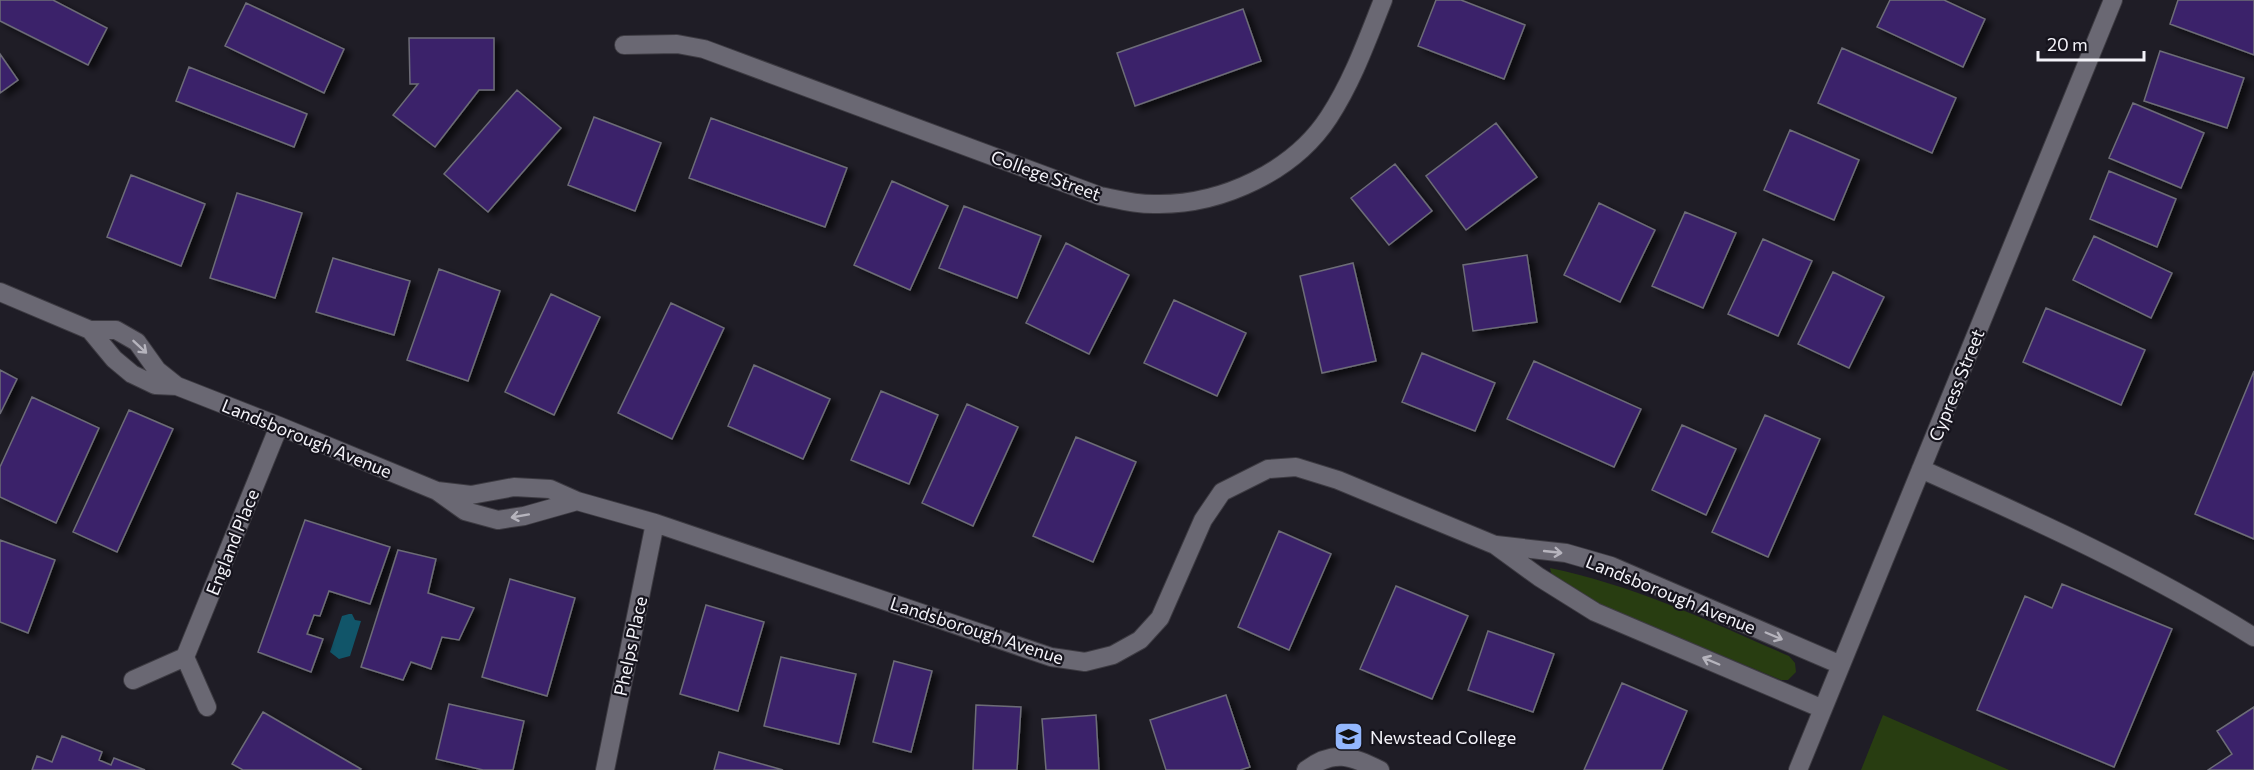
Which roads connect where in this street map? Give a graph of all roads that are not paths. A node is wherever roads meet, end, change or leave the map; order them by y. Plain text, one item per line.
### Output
1 (1383, 0) edge
2 (2113, 0) edge
3 (624, 45) dead end
4 (0, 292) edge
5 (90, 330) junction
6 (177, 387) junction
7 (279, 426) junction
8 (1921, 469) junction
9 (437, 491) junction
10 (577, 501) junction
11 (655, 523) junction
12 (1495, 545) junction
13 (2254, 637) edge
14 (185, 657) junction
15 (1841, 665) junction
16 (133, 680) dead end
17 (207, 707) dead end
18 (1823, 709) junction
19 (605, 770) edge
20 (1306, 770) edge
21 (1380, 770) edge
22 (1798, 770) edge

1 - 3 street, College Street
2 - 8 street, Cypress Street
4 - 5 street, Landsborough Avenue
5 - 6 street, Landsborough Avenue
5 -> 6 street, Landsborough Avenue
6 - 7 street, Landsborough Avenue
7 - 9 street, Landsborough Avenue
7 - 14 street, England Place
8 - 13 street
8 - 15 street, Cypress Street
9 - 10 street, Landsborough Avenue
10 -> 9 street, Landsborough Avenue
10 - 11 street, Landsborough Avenue
11 - 12 street, Landsborough Avenue
11 - 19 street, Phelps Place
12 -> 15 street, Landsborough Avenue
18 -> 12 street, Landsborough Avenue
14 - 16 street
14 - 17 street
15 - 18 street, Cypress Street
18 - 22 street, Cypress Street
20 - 21 street

